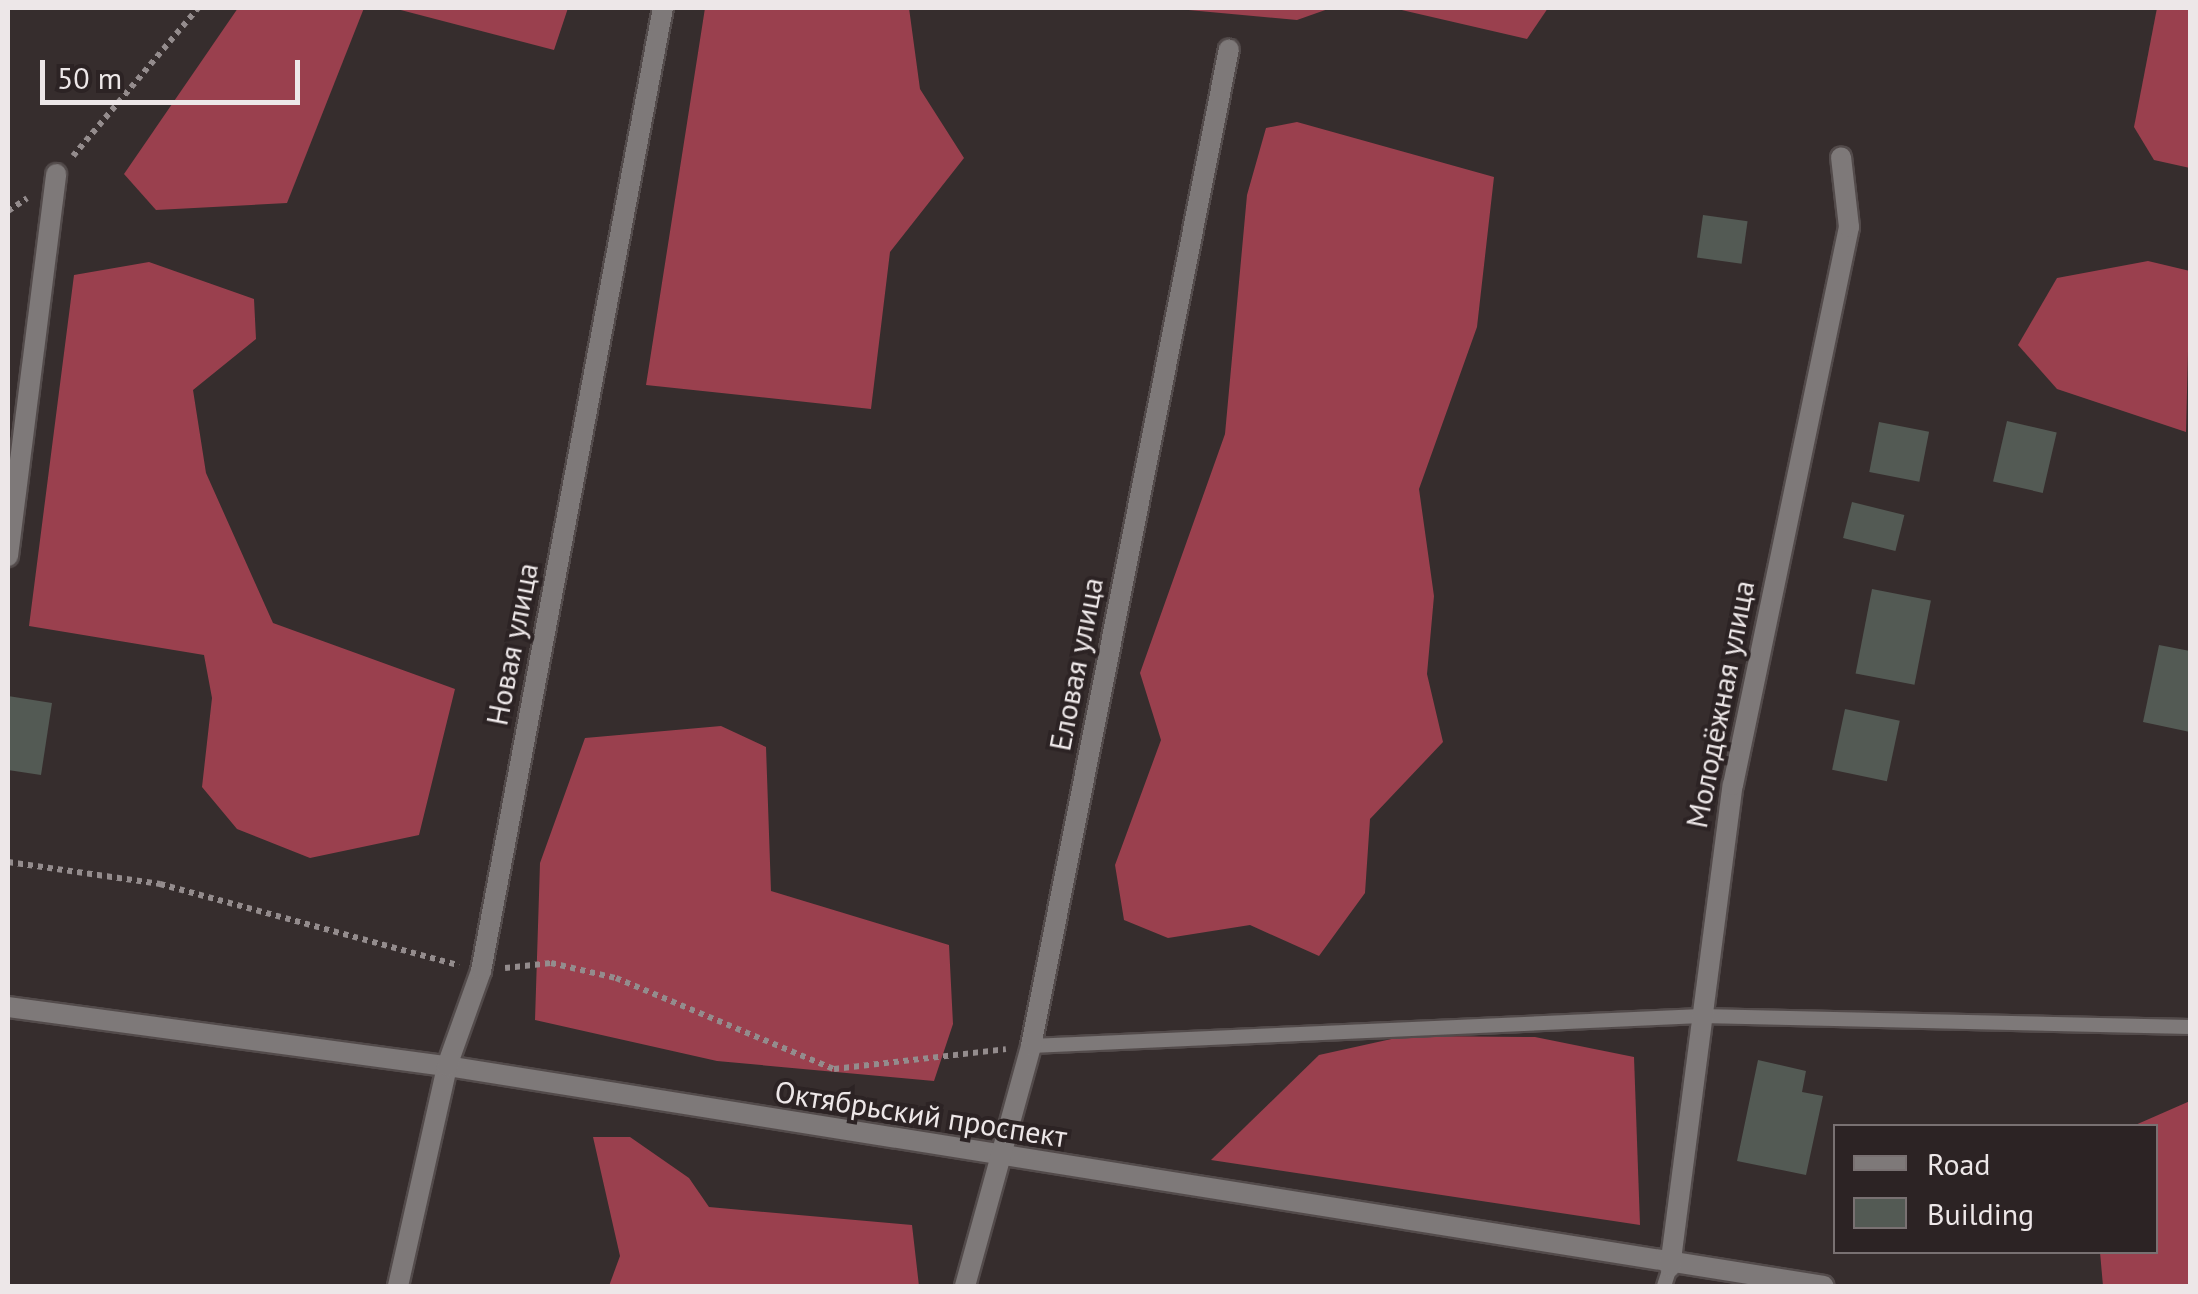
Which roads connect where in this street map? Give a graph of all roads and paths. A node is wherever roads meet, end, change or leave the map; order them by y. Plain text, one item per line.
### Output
1 (198, 8) edge
2 (662, 8) edge
3 (1229, 49) dead end
4 (1841, 158) dead end
5 (56, 174) junction
6 (8, 211) edge
7 (8, 556) edge
8 (8, 862) edge
9 (480, 971) junction
10 (8, 1007) edge
11 (1702, 1016) junction
12 (2190, 1027) edge
13 (1030, 1046) junction
14 (447, 1066) junction
15 (1006, 1158) junction
16 (1667, 1276) edge
17 (398, 1286) edge
18 (966, 1286) edge
19 (1824, 1286) edge

1 - 5 path
2 - 9 street, Новая улица
3 - 13 street, Еловая улица
4 - 11 street, Молодёжная улица
5 - 6 path
5 - 7 street
8 - 9 path
9 - 13 path
9 - 14 street, Новая улица
10 - 14 street, Октябрьский проспект
11 - 12 lane
11 - 13 lane
11 - 16 street, Молодёжная улица
13 - 15 street, Еловая улица
14 - 15 street, Октябрьский проспект
14 - 17 street, Новая улица
15 - 16 street, Октябрьский проспект
15 - 18 street, Еловая улица
16 - 19 street, Октябрьский проспект

